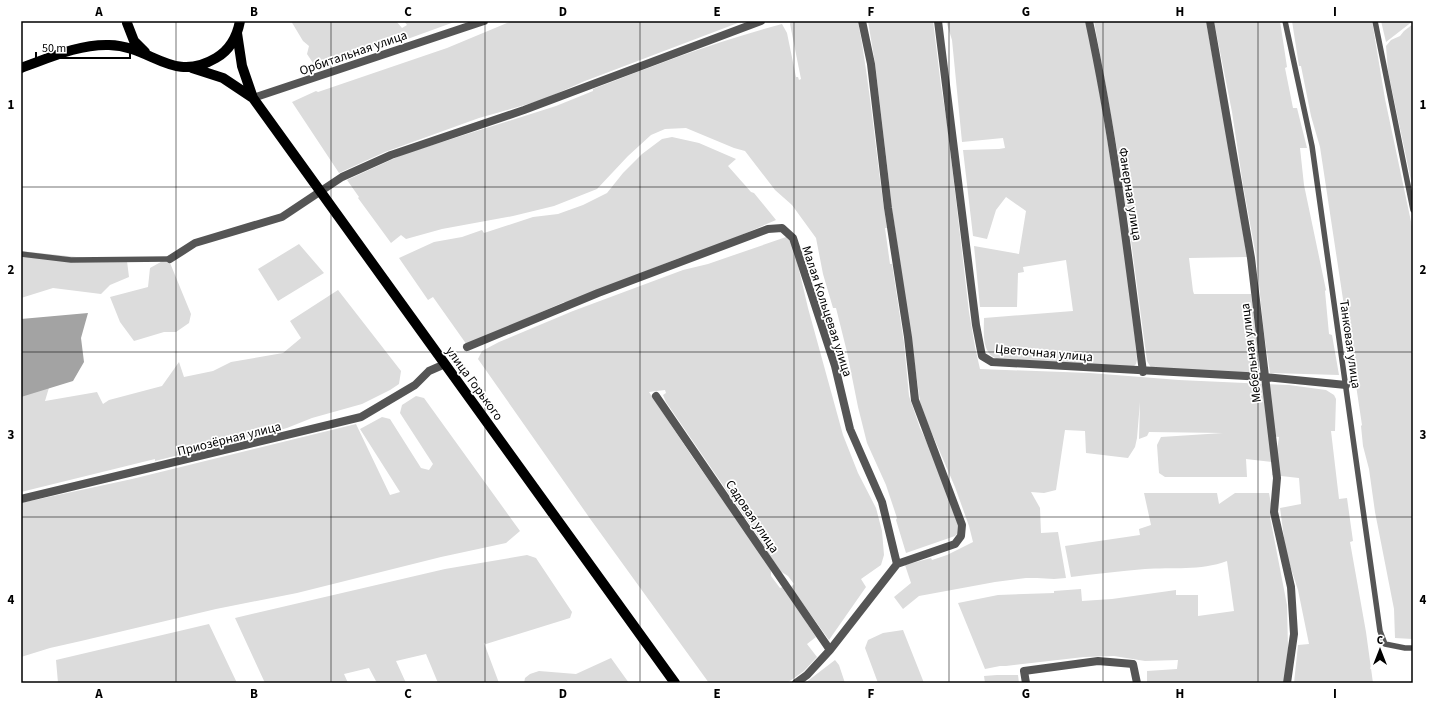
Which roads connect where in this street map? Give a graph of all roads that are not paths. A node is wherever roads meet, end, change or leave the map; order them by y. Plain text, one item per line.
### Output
1 (127, 21) edge
2 (240, 21) edge
3 (484, 21) edge
4 (761, 21) edge
5 (862, 21) edge
6 (938, 21) edge
7 (1089, 21) edge
8 (1210, 21) edge
9 (1285, 21) edge
10 (1375, 21) edge
11 (237, 33) junction
12 (146, 54) junction
13 (21, 68) edge
14 (192, 68) junction
15 (253, 98) junction
16 (320, 192) junction
17 (1413, 210) edge
18 (21, 254) edge
19 (170, 259) joint
20 (467, 347) dead end
21 (445, 364) junction
22 (1143, 372) junction
23 (1264, 378) junction
24 (1346, 385) junction
25 (656, 396) dead end
26 (21, 500) edge
27 (897, 564) junction
28 (1413, 648) edge
29 (830, 650) junction
30 (674, 683) edge
31 (796, 683) edge
32 (1026, 683) edge
33 (1137, 683) edge
34 (1287, 683) edge

1 - 12 main road
2 - 11 main road
3 - 15 street, Орбитальная улица
4 - 16 street
5 - 27 street
6 - 22 street, Цветочная улица
7 - 22 street, Фанерная улица
8 - 23 street, Мебельная улица
9 - 24 lane, Танковая улица
10 - 17 lane
11 - 14 main road
11 - 15 main road
12 - 13 main road
12 - 14 main road
14 - 15 main road
15 - 16 main road, улица Горького
16 - 19 street
16 - 21 main road, улица Горького
18 - 19 lane
20 - 27 street, Малая Кольцевая улица
21 - 26 street, Приозёрная улица
21 - 30 main road, улица Горького
22 - 23 street, Цветочная улица
23 - 24 street, Цветочная улица
23 - 34 street, Мебельная улица
24 - 28 lane, Танковая улица
25 - 29 street, Садовая улица
27 - 29 street
29 - 31 street
32 - 33 street

